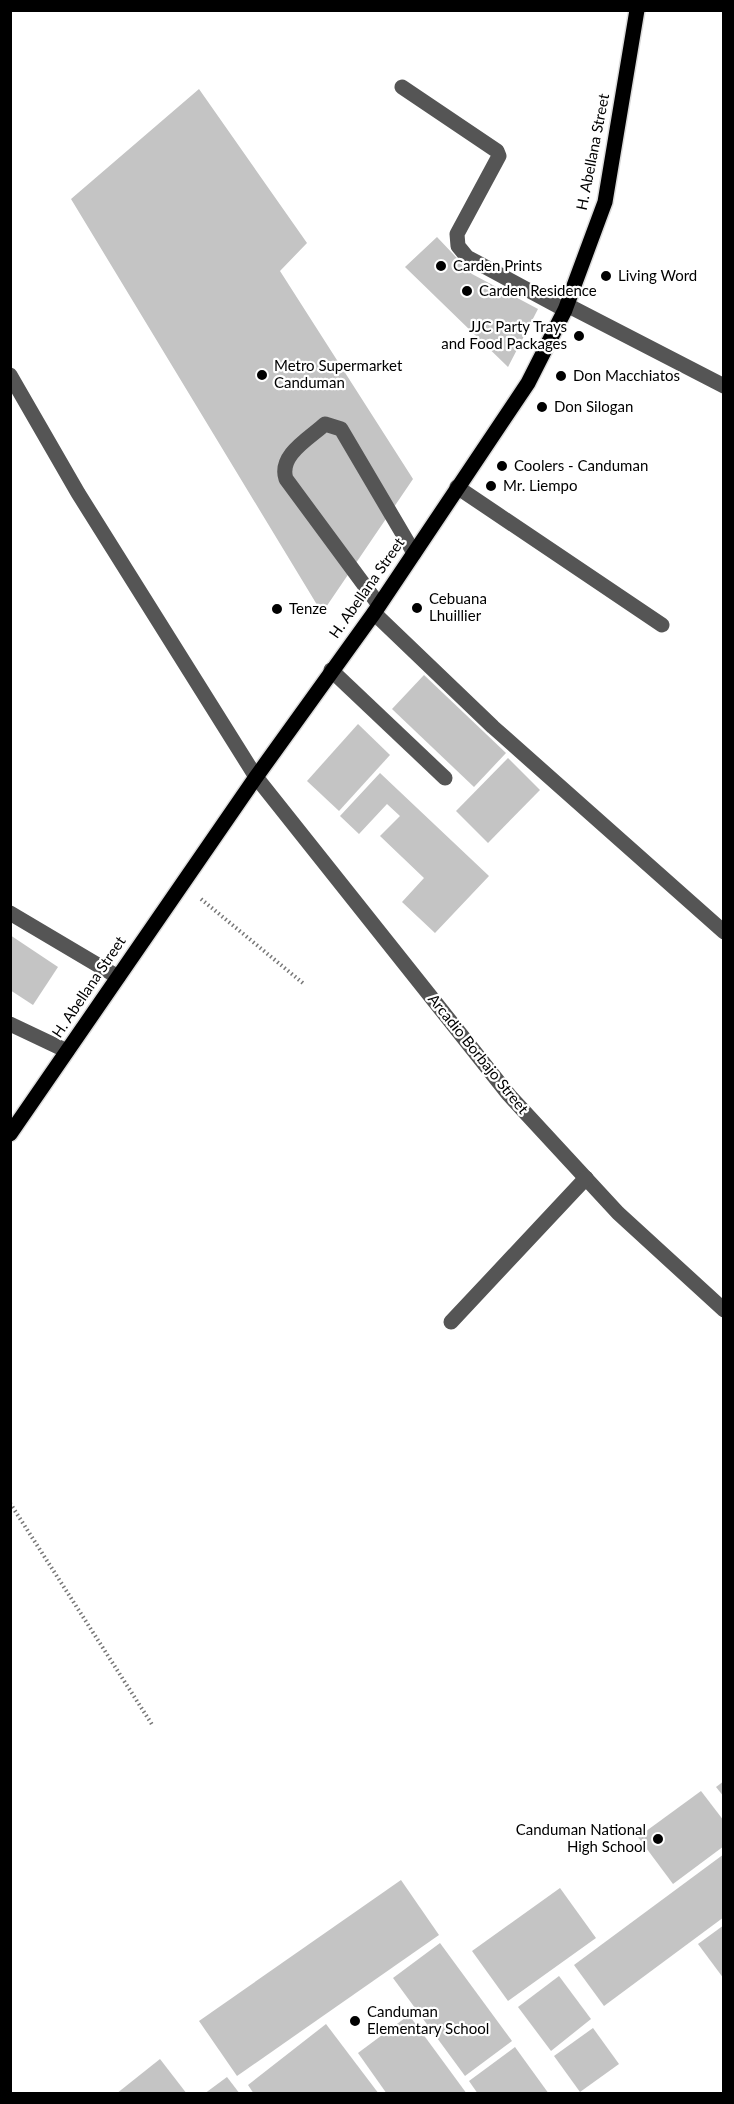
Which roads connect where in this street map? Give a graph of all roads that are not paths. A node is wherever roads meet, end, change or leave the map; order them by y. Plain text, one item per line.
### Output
1 (637, 10) edge
2 (402, 87) dead end
3 (566, 308) junction
4 (10, 375) edge
5 (723, 386) edge
6 (458, 487) junction
7 (414, 552) junction
8 (376, 609) junction
9 (662, 625) dead end
10 (331, 670) junction
11 (256, 777) junction
12 (446, 778) dead end
13 (10, 913) edge
14 (723, 932) edge
15 (118, 977) junction
16 (10, 1024) edge
17 (67, 1051) junction
18 (10, 1134) edge
19 (586, 1178) junction
20 (723, 1310) edge
21 (451, 1322) dead end

1 - 3 main road, H. Abellana Street
2 - 3 street
3 - 5 street
3 - 6 main road, H. Abellana Street
4 - 11 street, Arcadio Borbajo Street
6 - 7 main road, H. Abellana Street
6 - 9 street
7 - 8 main road, H. Abellana Street
7 - 8 street
8 - 10 main road, H. Abellana Street
8 - 14 street
10 - 11 main road, H. Abellana Street
10 - 12 street
11 - 15 main road, H. Abellana Street
11 - 19 street, Arcadio Borbajo Street
13 - 15 street
15 - 17 main road, H. Abellana Street
16 - 17 street
17 - 18 main road, H. Abellana Street
19 - 20 street, Arcadio Borbajo Street
19 - 21 street

